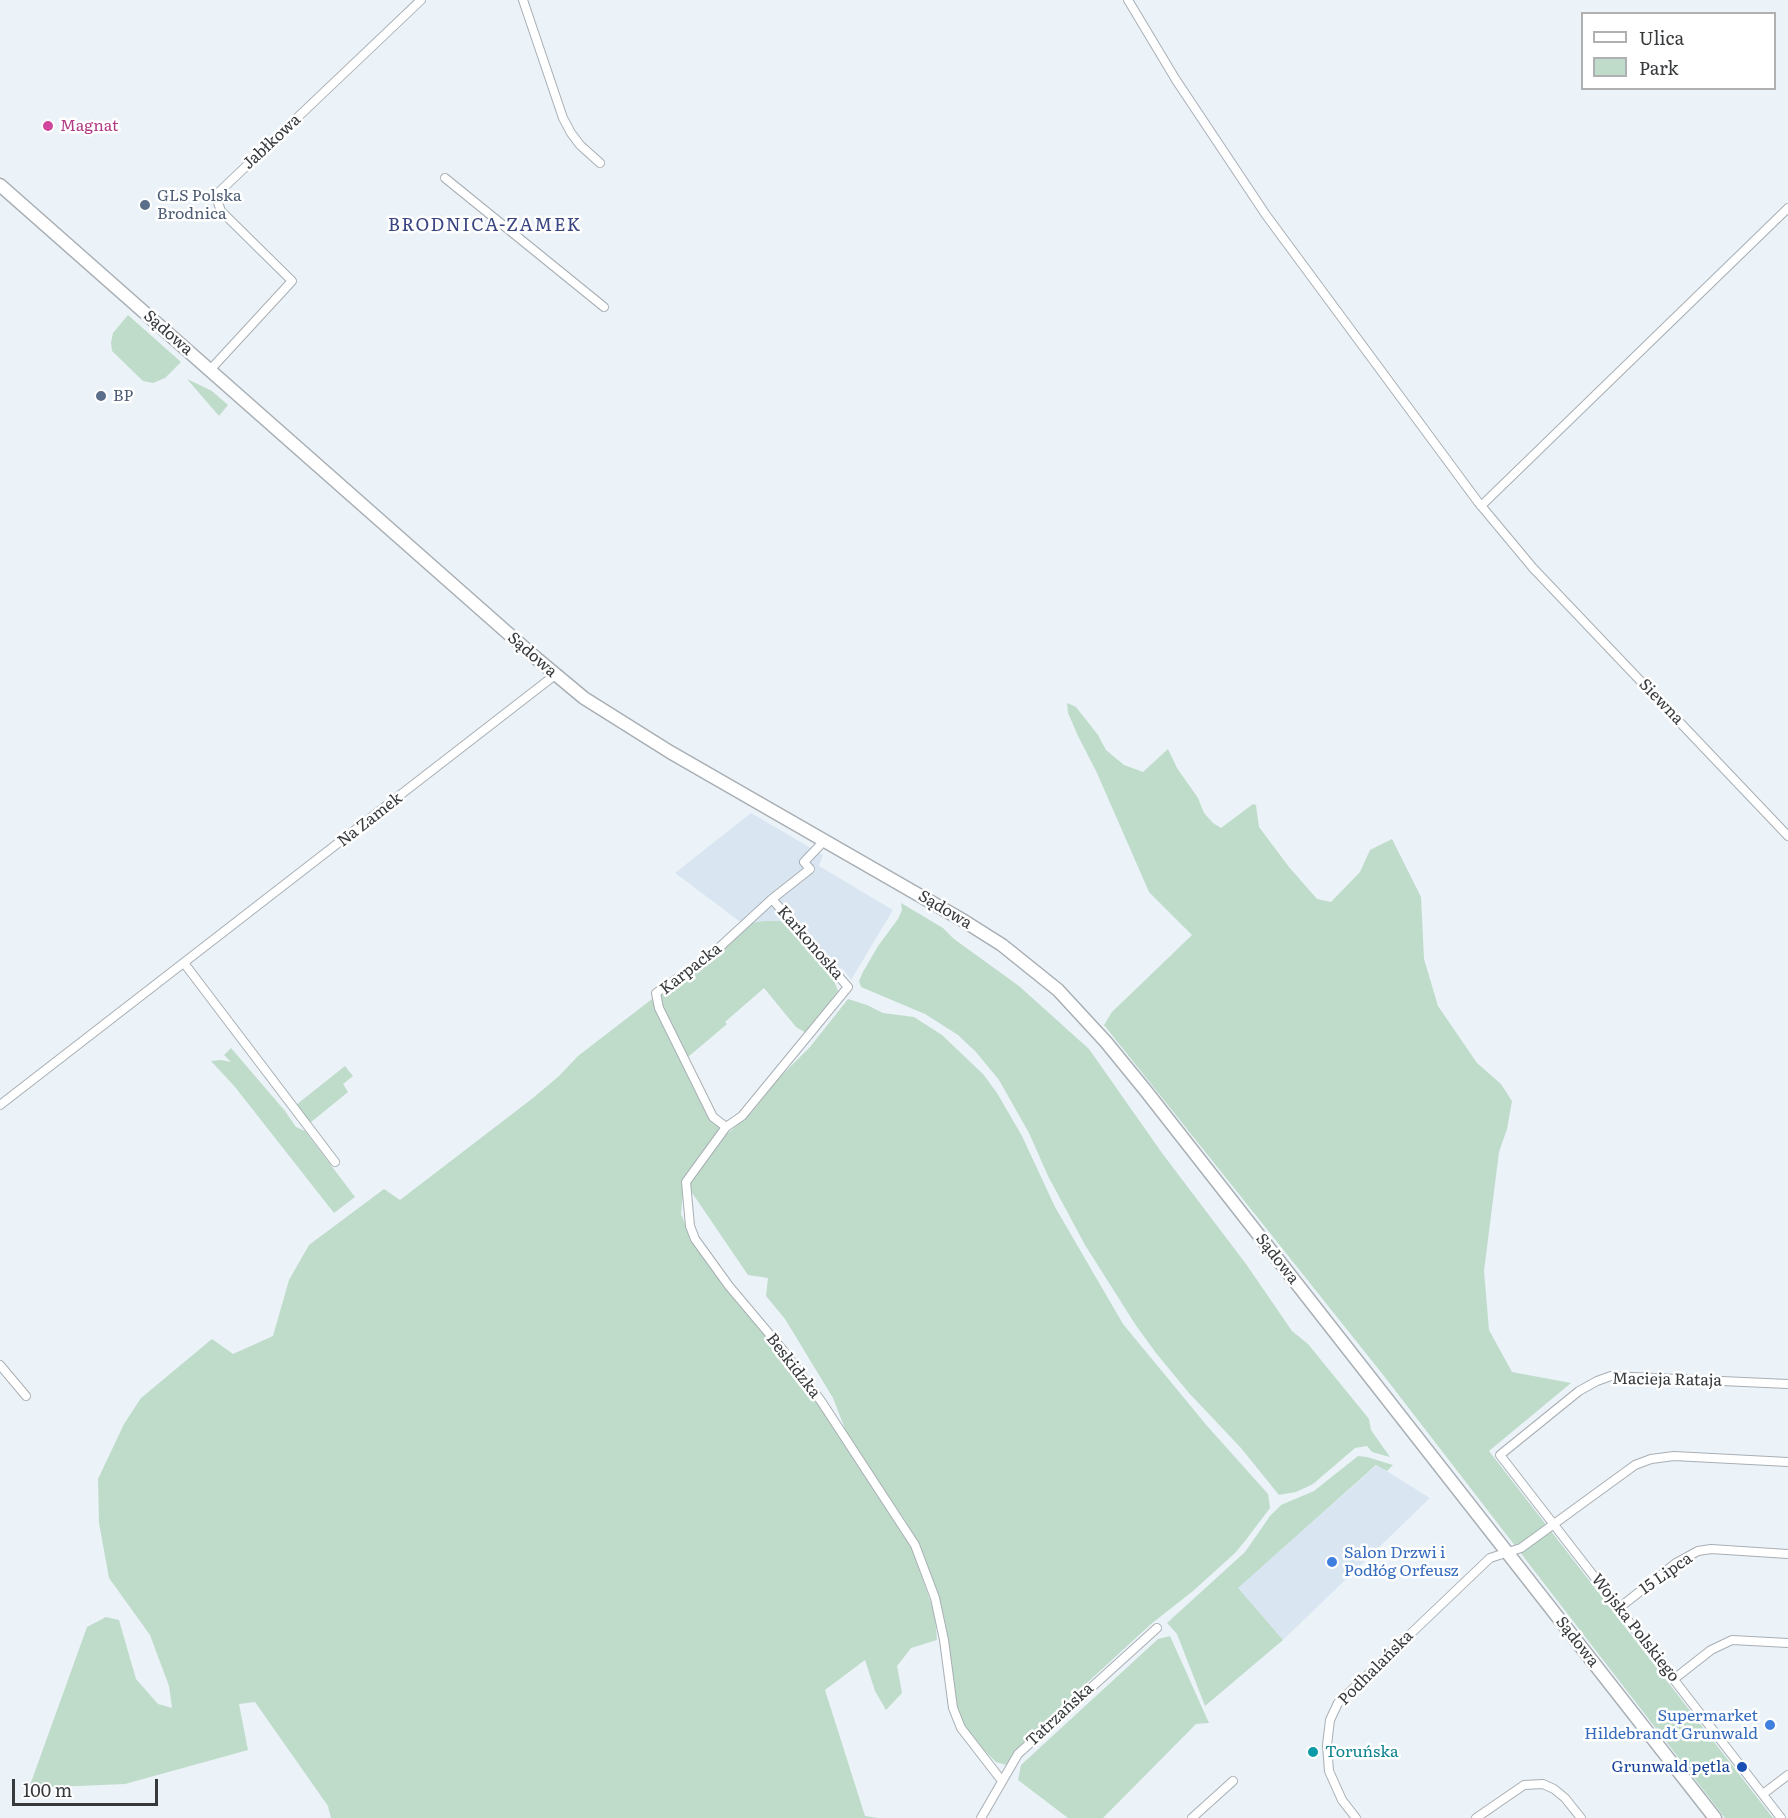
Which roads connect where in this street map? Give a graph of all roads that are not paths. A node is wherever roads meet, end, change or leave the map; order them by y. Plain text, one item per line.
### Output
1 (421, 0) edge
2 (524, 0) edge
3 (1128, 0) edge
4 (600, 163) dead end
5 (445, 178) dead end
6 (0, 186) edge
7 (1788, 208) edge
8 (604, 308) dead end
9 (210, 370) junction
10 (1481, 506) junction
11 (555, 675) junction
12 (1788, 836) edge
13 (824, 841) junction
14 (772, 899) junction
15 (184, 963) junction
16 (848, 987) joint
17 (0, 1105) edge
18 (726, 1127) junction
19 (335, 1162) dead end
20 (0, 1365) edge
21 (1788, 1384) edge
22 (26, 1396) dead end
23 (1500, 1455) joint
24 (1788, 1462) edge
25 (1553, 1525) junction
26 (1507, 1553) junction
27 (1788, 1554) edge
28 (1619, 1608) junction
29 (1157, 1628) dead end
30 (1788, 1643) edge
31 (1674, 1679) junction
32 (1788, 1775) edge
33 (1002, 1781) junction
34 (1233, 1781) dead end
35 (1763, 1794) junction
36 (981, 1818) edge
37 (1192, 1818) edge
38 (1356, 1818) edge
39 (1476, 1818) edge
40 (1581, 1818) edge
41 (1714, 1818) edge
42 (1781, 1818) edge

1 - 9 street, Jabłkowa
2 - 4 street
3 - 10 street, Siewna
5 - 8 street
6 - 9 main road, Sądowa
7 - 10 street
9 - 11 main road, Sądowa
10 - 12 street, Siewna
11 - 13 main road, Sądowa
11 - 15 street, Na Zamek
13 - 14 street, Karpacka
13 - 26 main road, Sądowa
14 - 16 street, Karkonoska
14 - 18 street, Karpacka
15 - 17 street, Na Zamek
15 - 19 street
16 - 18 street, Beskidzka
18 - 33 street, Beskidzka
20 - 22 street
21 - 23 street, Macieja Rataja
23 - 25 street, Wojska Polskiego
24 - 25 street
25 - 26 street
25 - 28 street, Wojska Polskiego
26 - 38 street, Podhalańska
26 - 41 main road, Sądowa
27 - 28 street, 15 Lipca
28 - 31 street, Wojska Polskiego
29 - 33 street, Tatrzańska
30 - 31 street
31 - 35 street, Wojska Polskiego
32 - 35 street
33 - 36 street, Tatrzańska
34 - 37 street
35 - 42 street, Wojska Polskiego
39 - 40 street

